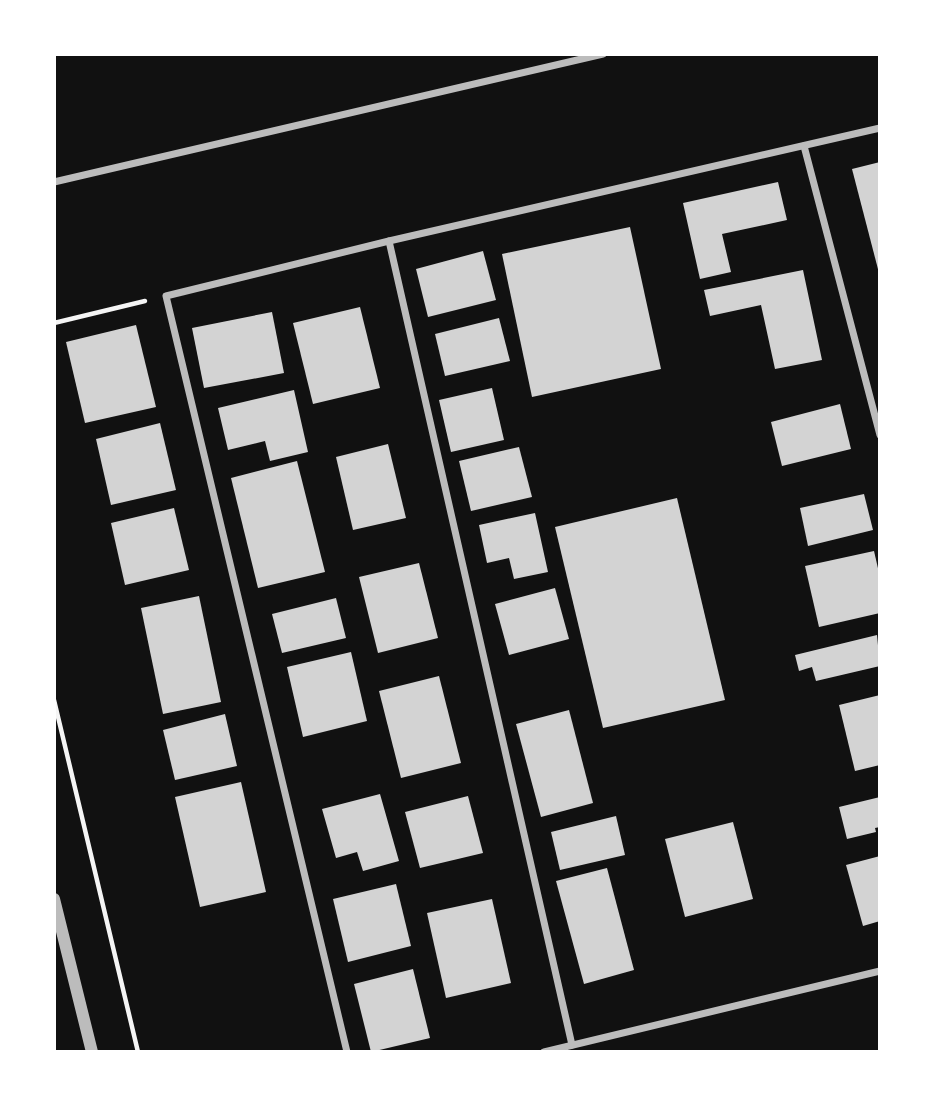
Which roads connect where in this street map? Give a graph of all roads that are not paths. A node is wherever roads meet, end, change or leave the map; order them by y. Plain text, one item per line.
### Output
1 (603, 54) edge
2 (880, 128) edge
3 (804, 146) junction
4 (54, 182) edge
5 (389, 241) junction
6 (880, 435) edge
7 (54, 899) edge
8 (880, 971) edge
9 (572, 1045) junction
10 (92, 1052) edge
11 (347, 1052) edge
12 (544, 1052) edge

1 - 4 street
2 - 3 street
3 - 5 street
3 - 6 street
5 - 9 street
5 - 11 street
7 - 10 street
8 - 9 street
9 - 12 street

